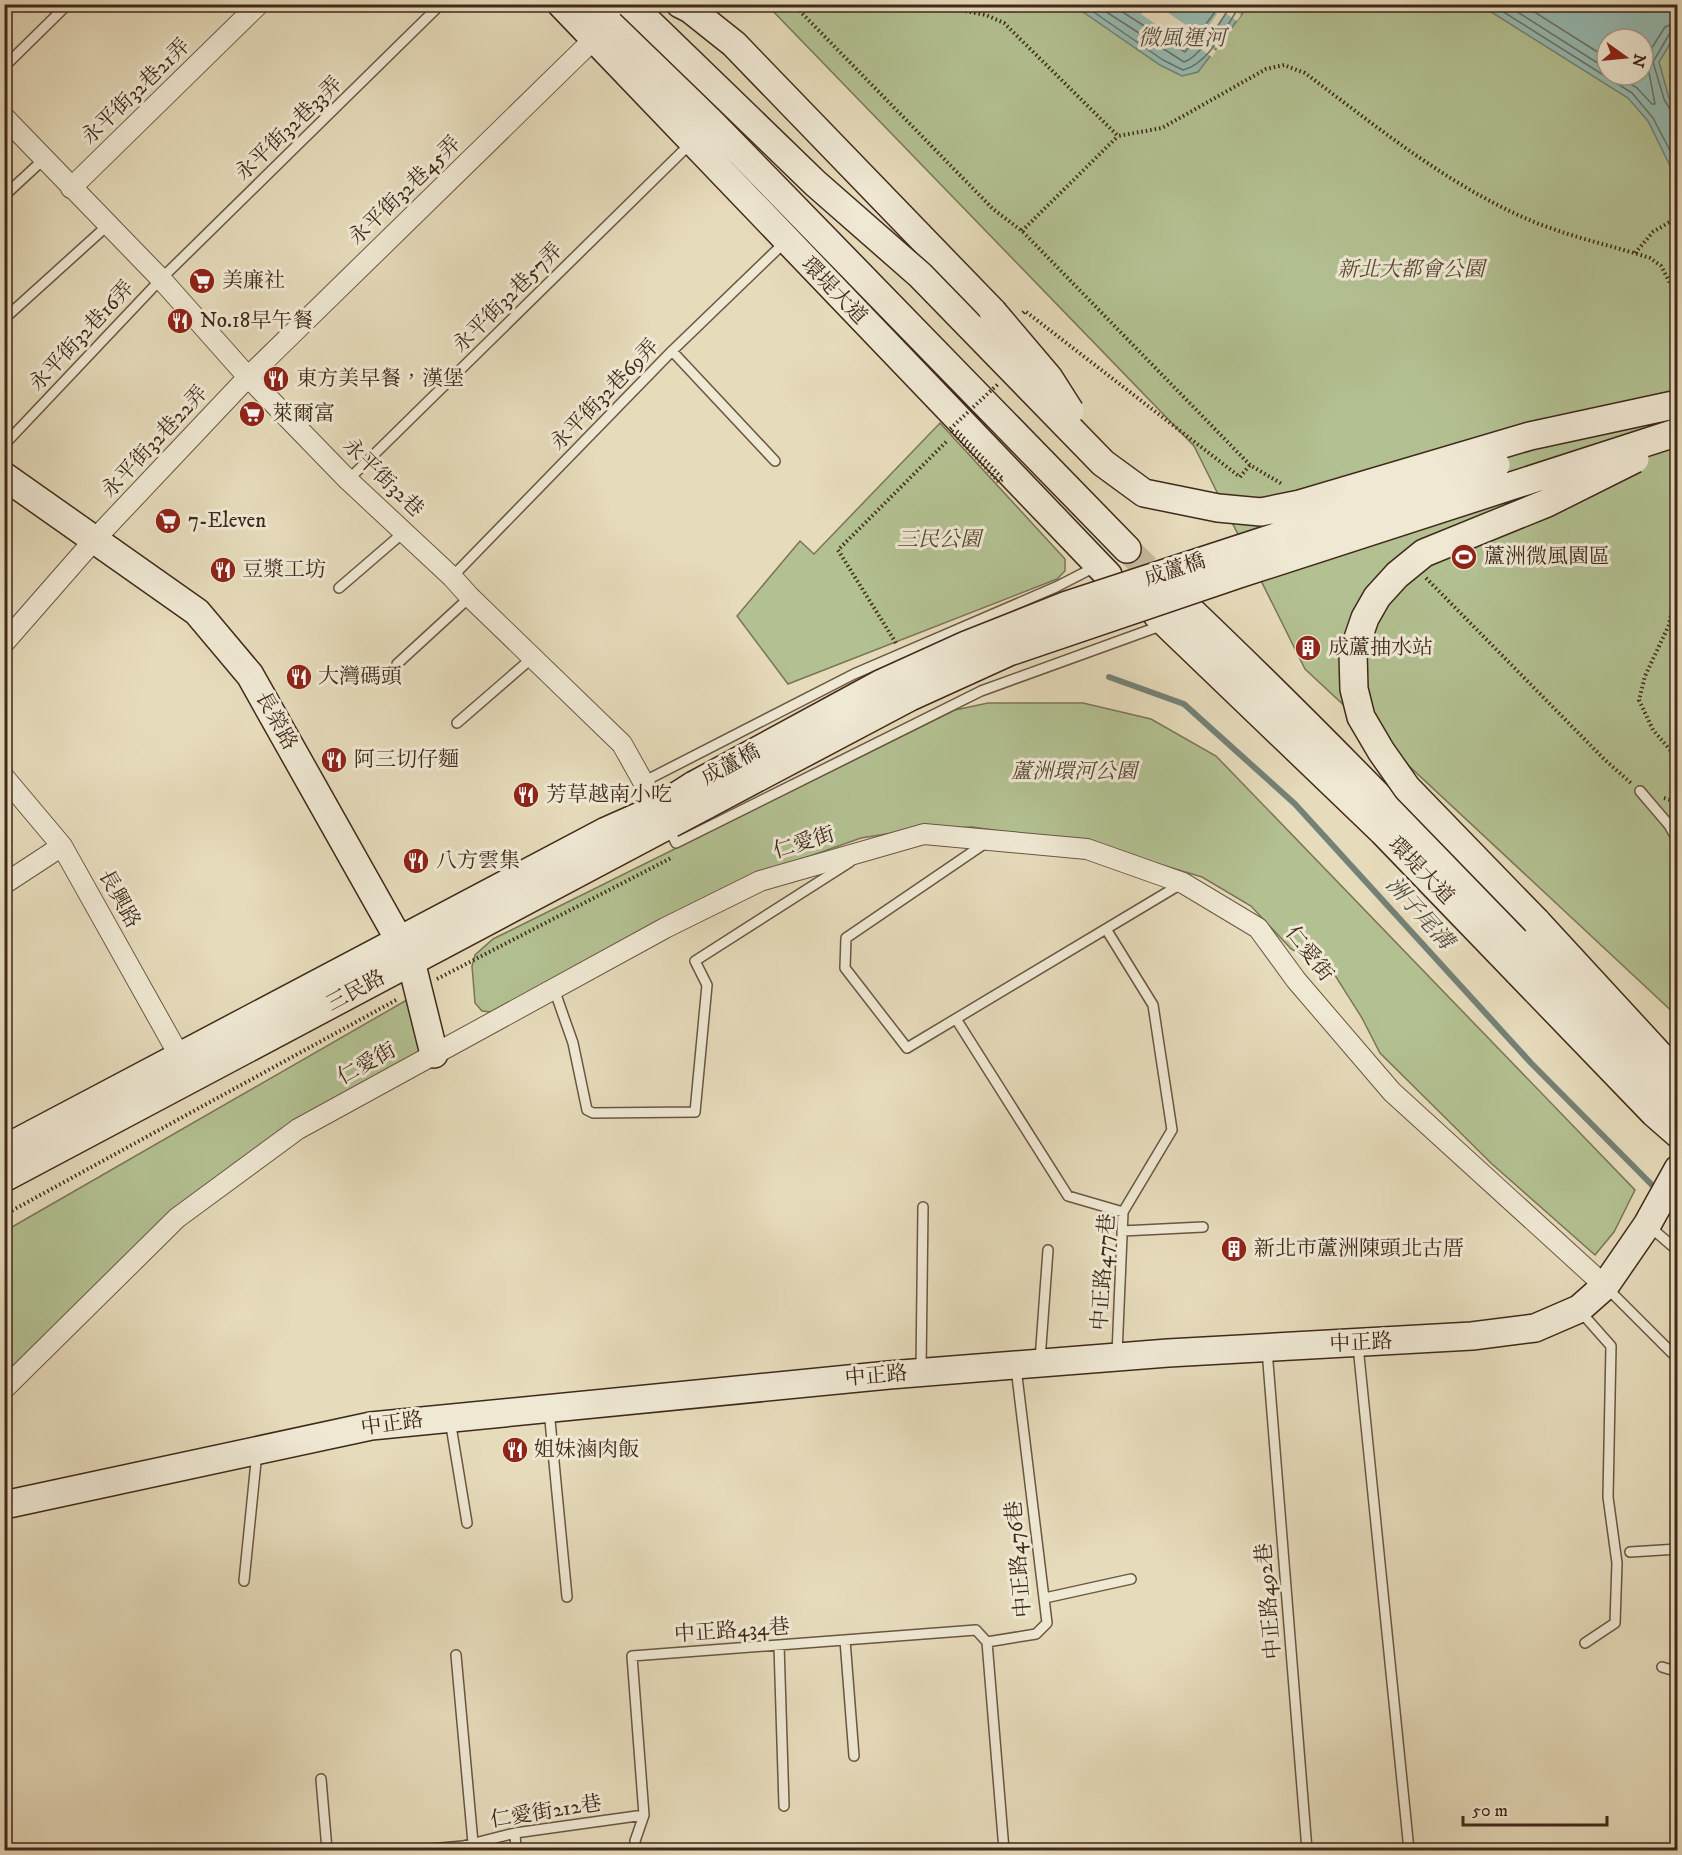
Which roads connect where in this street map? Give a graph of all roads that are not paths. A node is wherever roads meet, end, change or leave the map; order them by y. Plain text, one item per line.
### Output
1 (68, 4) edge
2 (259, 4) edge
3 (441, 4) edge
4 (561, 4) edge
5 (680, 4) edge
6 (611, 14) edge
7 (4, 67) edge
8 (4, 117) edge
9 (693, 141) junction
10 (44, 159) junction
11 (71, 188) junction
12 (4, 196) edge
13 (108, 225) junction
14 (786, 241) junction
15 (161, 279) junction
16 (4, 319) edge
17 (672, 351) junction
18 (248, 377) junction
19 (1677, 405) edge
20 (1677, 432) edge
21 (1677, 440) edge
22 (4, 445) edge
23 (775, 460) dead end
24 (1103, 463) junction
25 (4, 476) edge
26 (348, 480) junction
27 (404, 532) junction
28 (95, 539) junction
29 (1116, 566) junction
30 (453, 577) junction
31 (339, 588) dead end
32 (470, 597) junction
33 (1170, 615) junction
34 (4, 643) edge
35 (532, 658) junction
36 (398, 664) dead end
37 (457, 723) dead end
38 (4, 777) edge
39 (643, 782) junction
40 (1640, 791) road end
41 (701, 795) junction
42 (663, 818) junction
43 (989, 841) junction
44 (1677, 841) edge
45 (62, 846) junction
46 (872, 848) junction
47 (1183, 883) junction
48 (4, 884) edge
49 (1106, 929) junction
50 (405, 952) junction
51 (554, 989) junction
52 (956, 1019) junction
53 (434, 1054) junction
54 (179, 1055) junction
55 (1677, 1075) edge
56 (1677, 1119) edge
57 (1677, 1134) edge
58 (4, 1149) edge
59 (4, 1178) edge
60 (1662, 1196) edge
61 (923, 1207) dead end
62 (1123, 1212) junction
63 (1203, 1227) dead end
64 (1122, 1231) junction
65 (1048, 1250) dead end
66 (1677, 1251) edge
67 (1605, 1286) junction
68 (1579, 1309) junction
69 (1358, 1343) junction
70 (1267, 1348) junction
71 (1117, 1357) junction
72 (1677, 1359) edge
73 (1027, 1363) junction
74 (921, 1372) junction
75 (4, 1389) edge
76 (548, 1407) junction
77 (450, 1417) junction
78 (257, 1450) junction
79 (4, 1505) edge
80 (467, 1523) dead end
81 (1677, 1549) edge
82 (1630, 1552) dead end
83 (1131, 1580) dead end
84 (244, 1581) dead end
85 (567, 1598) dead end
86 (1045, 1598) junction
87 (845, 1640) junction
88 (987, 1642) junction
89 (1585, 1643) dead end
90 (779, 1645) junction
91 (456, 1655) dead end
92 (1662, 1668) dead end
93 (1677, 1672) edge
94 (854, 1756) dead end
95 (321, 1779) dead end
96 (783, 1806) dead end
97 (644, 1815) junction
98 (515, 1833) junction
99 (473, 1843) junction
100 (463, 1848) edge
101 (327, 1851) edge
102 (418, 1851) edge
103 (516, 1851) edge
104 (636, 1851) edge
105 (1004, 1851) edge
106 (1306, 1851) edge
107 (1409, 1851) edge

1 - 7 lane
2 - 11 street, 永平街32巷21弄
3 - 15 lane, 永平街32巷33弄
4 - 6 main road, 環堤大道
5 - 24 main road, bridge
6 - 9 main road, 環堤大道
6 - 18 street, 永平街32巷45弄
6 - 24 main road, bridge
6 - 29 main road, 環堤大道
8 - 10 street, 永平街32巷
9 - 14 main road, 環堤大道
9 - 26 lane, 永平街32巷57弄
10 - 11 street, 永平街32巷
10 - 12 lane
11 - 13 street, 永平街32巷
13 - 15 street, 永平街32巷
13 - 16 lane
14 - 17 lane, 永平街32巷69弄
14 - 29 main road, 環堤大道
15 - 18 street, 永平街32巷
15 - 22 lane, 永平街32巷16弄
17 - 23 lane
17 - 30 lane, 永平街32巷69弄
18 - 26 street, 永平街32巷
18 - 28 street, 永平街32巷22弄
19 - 24 main road, bridge
19 - 41 main road, 成蘆橋, bridge
20 - 41 main road, 成蘆橋, bridge
21 - 55 main road, bridge
25 - 28 main road, 長榮路
26 - 27 street, 永平街32巷
27 - 30 street, 永平街32巷
27 - 31 lane
28 - 34 street, 永平街32巷22弄
28 - 50 main road, 長榮路
29 - 33 lane
29 - 39 lane
30 - 32 street, 永平街32巷
32 - 35 street, 永平街32巷
32 - 36 lane
33 - 42 lane
33 - 56 main road, 環堤大道
33 - 57 main road, 環堤大道
35 - 37 lane
35 - 39 street, 永平街32巷
38 - 45 street, 長興路
39 - 42 street, 永平街32巷
40 - 44 lane
41 - 42 main road, 三民路
42 - 50 main road, 三民路
43 - 46 street, 仁愛街
43 - 47 street, 仁愛街
43 - 52 lane
45 - 48 street
45 - 54 street, 長興路
46 - 51 street, 仁愛街
46 - 51 lane
47 - 49 lane
47 - 67 street, 仁愛街
49 - 52 lane
49 - 62 lane, 中正路477巷
50 - 53 main road, 長榮路
50 - 54 main road, 三民路
50 - 59 main road, 三民路
51 - 53 street, 仁愛街
52 - 62 lane
53 - 75 street, 仁愛街
54 - 58 main road, 三民路
60 - 66 lane
60 - 67 main road, 中正路
61 - 74 lane
62 - 64 lane, 中正路477巷
63 - 64 lane
64 - 71 lane, 中正路477巷
65 - 73 lane, 中正路476巷
67 - 68 main road, 中正路
67 - 72 lane
68 - 69 main road, 中正路
68 - 89 lane
69 - 70 main road, 中正路
69 - 107 lane
70 - 71 main road, 中正路
70 - 106 lane, 中正路492巷
71 - 73 main road, 中正路
73 - 74 main road, 中正路
73 - 86 lane, 中正路476巷
74 - 76 main road, 中正路
76 - 77 main road, 中正路
76 - 85 lane
77 - 78 main road, 中正路
77 - 80 lane
78 - 79 main road, 中正路
78 - 84 lane
81 - 82 lane
83 - 86 lane
86 - 88 lane, 中正路476巷
87 - 88 lane, 中正路434巷
87 - 90 lane, 中正路434巷
87 - 94 lane
88 - 105 lane
90 - 96 lane
90 - 97 lane, 中正路434巷
91 - 99 lane
92 - 93 lane
95 - 101 lane
97 - 98 lane, 仁愛街212巷
97 - 104 lane
98 - 99 lane, 仁愛街212巷
98 - 103 lane
99 - 100 lane, 仁愛街212巷
100 - 102 lane, 仁愛街212巷

